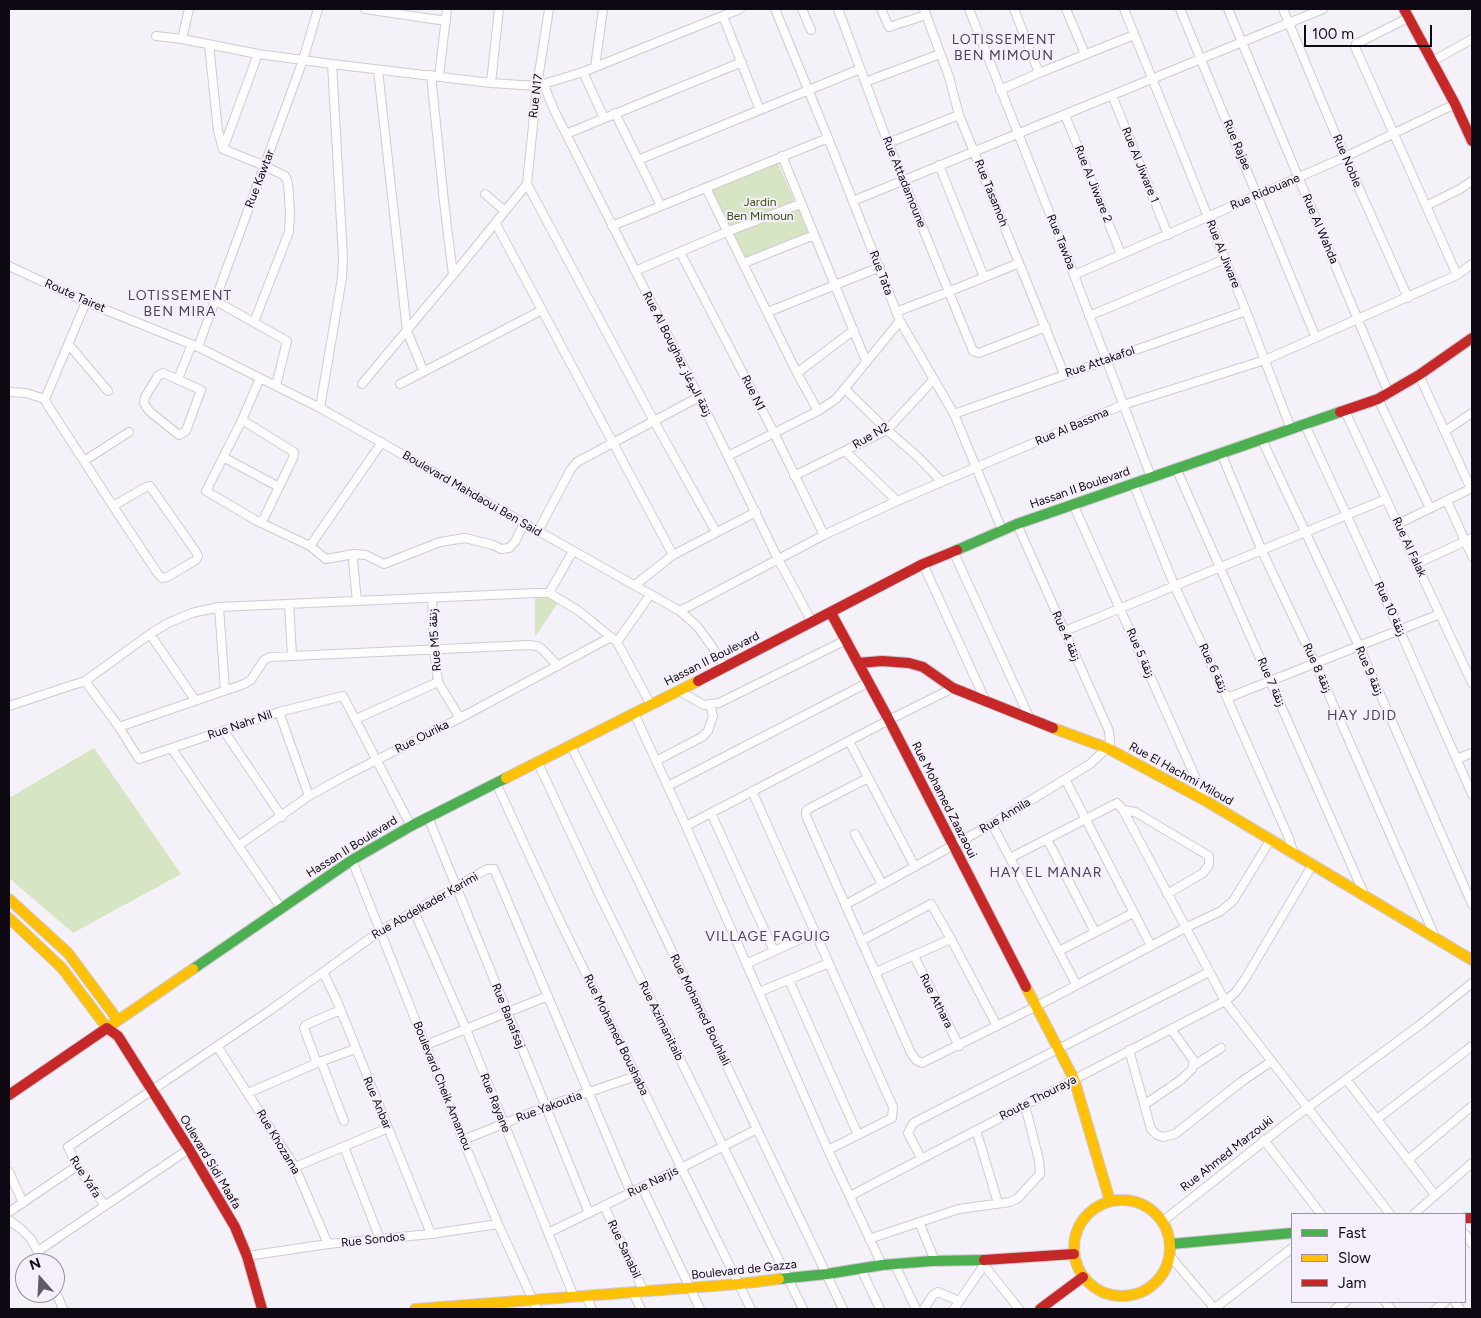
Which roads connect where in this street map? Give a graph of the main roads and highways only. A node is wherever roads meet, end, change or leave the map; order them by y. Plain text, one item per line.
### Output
1 (1406, 13) edge
2 (1471, 135) edge
3 (1472, 338) edge
4 (831, 613) junction
5 (858, 663) junction
6 (9, 899) edge
7 (9, 918) edge
8 (1472, 960) edge
9 (117, 1019) junction
10 (107, 1028) junction
11 (118, 1036) junction
12 (9, 1095) edge
13 (1110, 1201) junction
14 (1291, 1233) edge
15 (1171, 1244) junction
16 (1074, 1254) junction
17 (1083, 1277) junction
18 (535, 1305) edge
19 (262, 1309) edge
20 (415, 1309) edge
21 (1040, 1309) edge

1 - 2 main road
3 - 4 main road, Hassan II Boulevard
4 - 5 main road, Rue Mohamed Zaazaoui
4 - 9 main road, Hassan II Boulevard
5 - 8 main road, Rue El Hachmi Miloud
5 - 13 main road, Rue Mohamed Zaazaoui
6 - 9 main road
7 - 10 main road
9 - 10 main road, Hassan II Boulevard
9 - 11 main road
10 - 11 main road
10 - 12 main road, Hassan II Boulevard
11 - 19 main road, Oulevard Sidi Maafa
13 - 15 main road
13 - 16 main road
14 - 15 main road
15 - 17 main road
16 - 17 main road
16 - 18 main road, Boulevard de Gazza
17 - 21 main road
18 - 20 main road, Boulevard de Gazza

